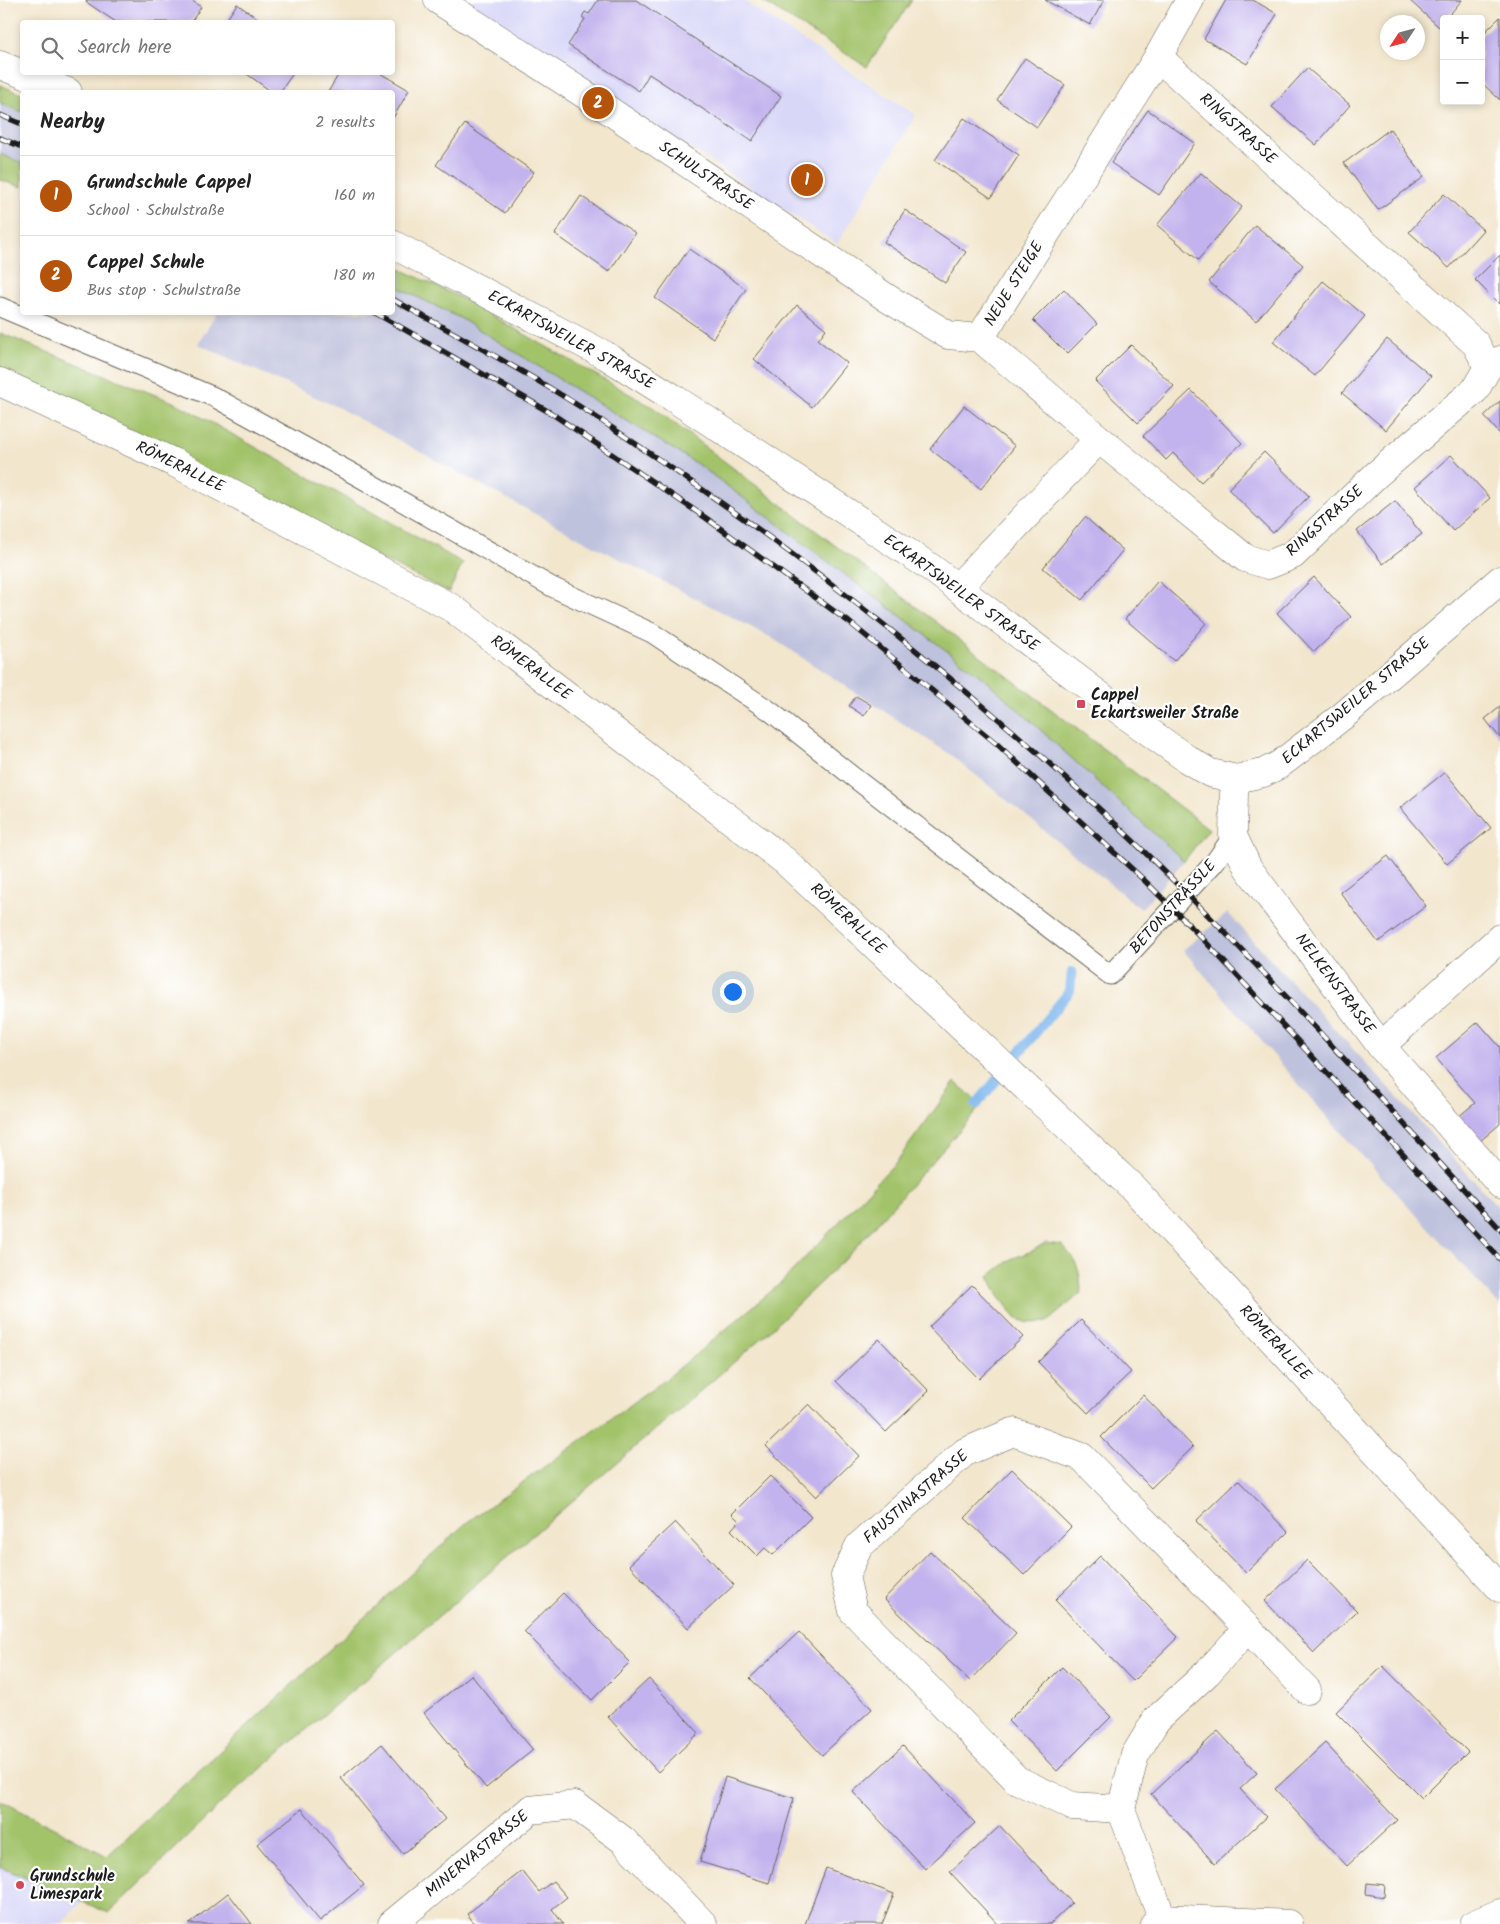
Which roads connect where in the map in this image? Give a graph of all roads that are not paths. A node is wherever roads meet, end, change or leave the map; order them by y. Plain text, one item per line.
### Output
1 (438, 0) edge
2 (1190, 0) edge
3 (1158, 57) junction
4 (0, 65) edge
5 (20, 73) edge
6 (25, 75) edge
7 (63, 90) edge
8 (395, 246) edge
9 (0, 308) edge
10 (980, 338) junction
11 (1494, 363) edge
12 (0, 382) edge
13 (1099, 439) junction
14 (1500, 580) edge
15 (958, 587) junction
16 (1236, 779) junction
17 (1233, 836) junction
18 (1500, 938) edge
19 (1381, 1046) junction
20 (1500, 1184) edge
21 (1500, 1588) edge
22 (1248, 1628) junction
23 (1307, 1690) dead end
24 (1121, 1809) junction
25 (1500, 1913) edge
26 (1159, 1921) edge
27 (392, 1924) edge
28 (703, 1924) edge
29 (1289, 1924) edge
30 (1474, 1924) edge

1 - 10 street, SCHULSTRASSE
2 - 3 street, NEUE STEIGE
3 - 10 street, NEUE STEIGE
3 - 11 street, RINGSTRASSE
4 - 5 street
6 - 7 street
8 - 15 street, ECKARTSWEILER STRASSE
9 - 17 lane, BETONSTRÄSSLE
10 - 13 street, NEUE STEIGE
11 - 13 street, RINGSTRASSE
12 - 21 street, RÖMERALLEE
13 - 15 street
14 - 16 street, ECKARTSWEILER STRASSE
15 - 16 street, ECKARTSWEILER STRASSE
16 - 17 street, NELKENSTRASSE
17 - 19 street, NELKENSTRASSE
18 - 19 street, NELKENSTRASSE
19 - 20 street
22 - 23 street, FAUSTINASTRASSE
22 - 24 street
22 - 24 street, FAUSTINASTRASSE
24 - 26 street
25 - 30 street
26 - 29 street
27 - 28 street, MINERVASTRASSE

